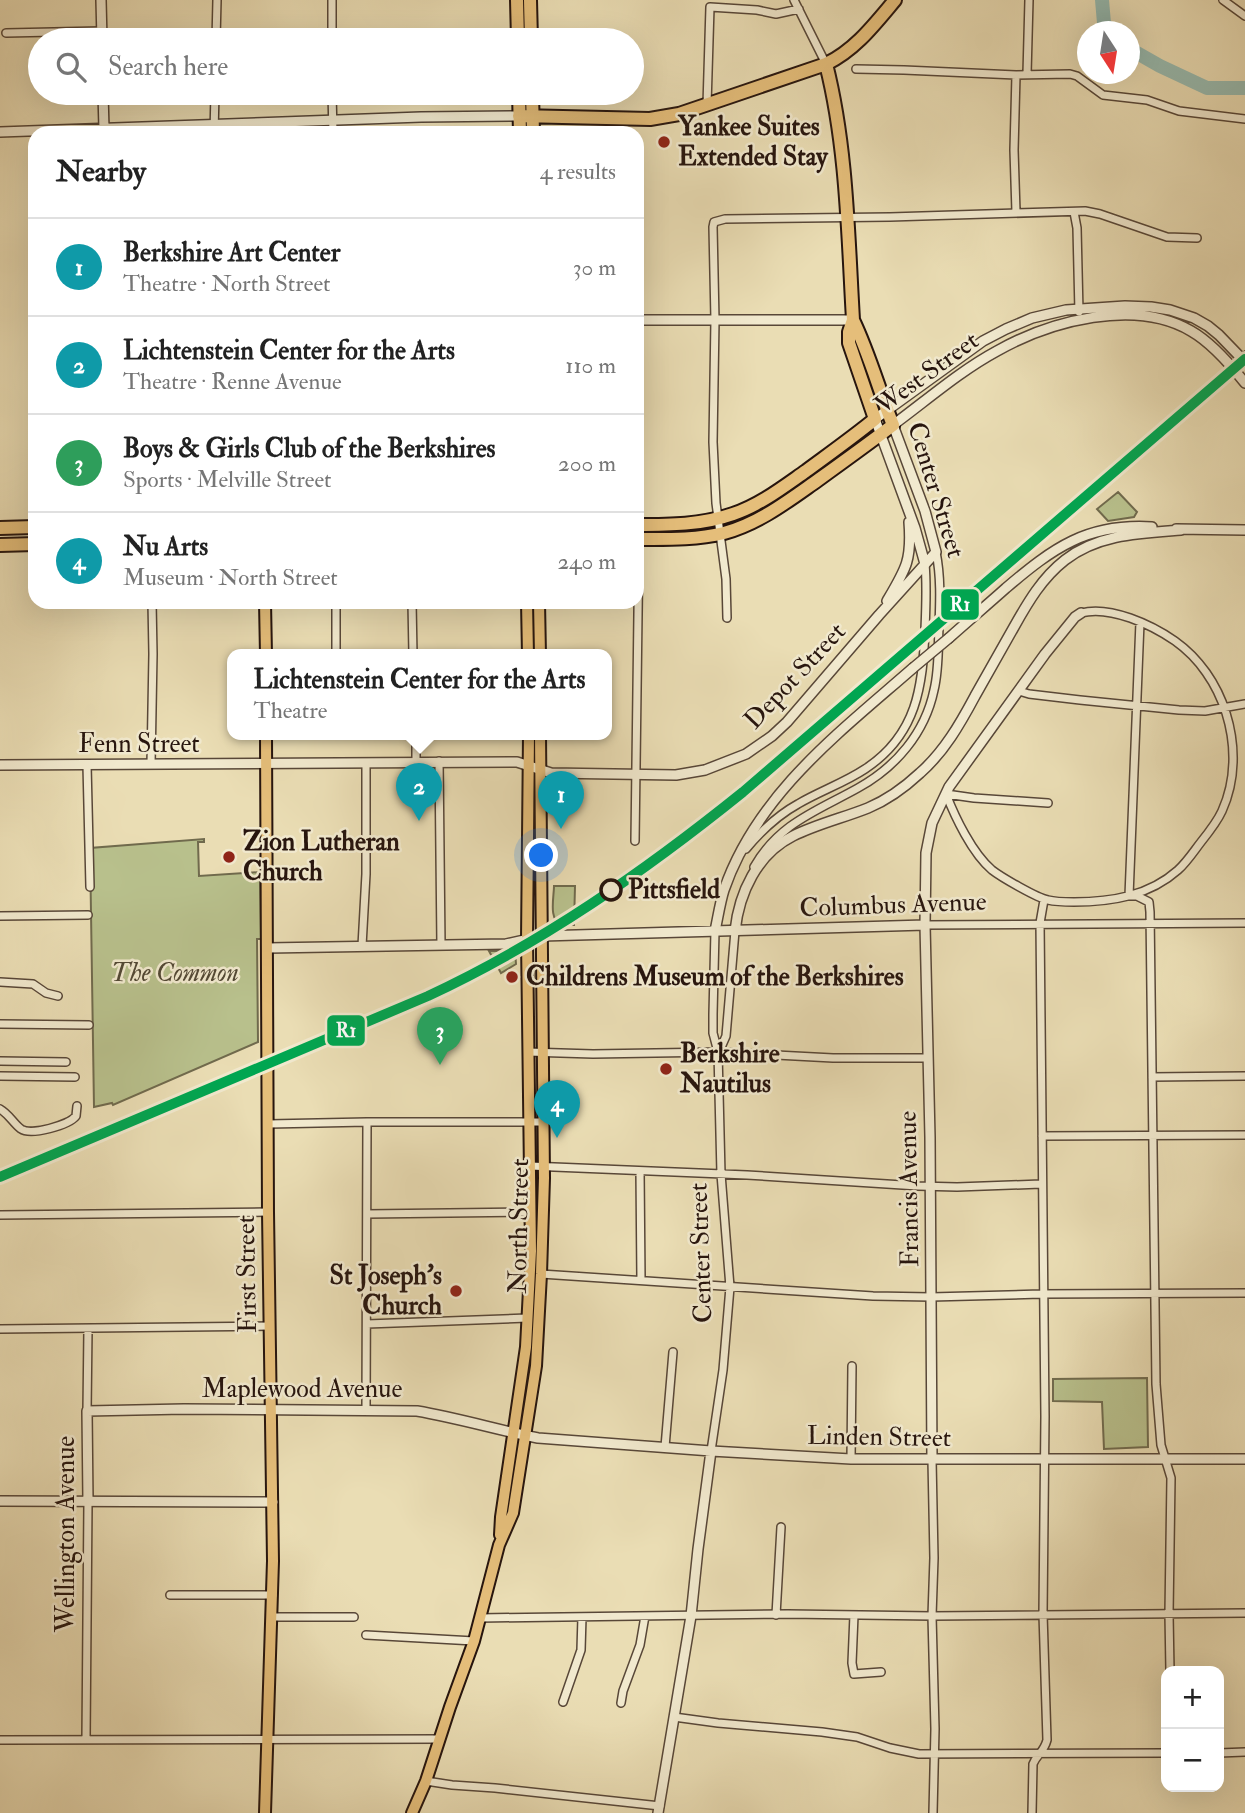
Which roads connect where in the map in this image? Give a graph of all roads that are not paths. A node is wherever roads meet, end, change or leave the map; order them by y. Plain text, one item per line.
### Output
1 (101, 0) edge
2 (217, 0) edge
3 (331, 0) edge
4 (517, 0) edge
5 (530, 0) edge
6 (794, 0) edge
7 (895, 0) edge
8 (1029, 0) edge
9 (1223, 0) edge
10 (799, 9) junction
11 (1245, 16) edge
12 (102, 28) edge
13 (216, 28) edge
14 (332, 28) edge
15 (518, 28) edge
16 (531, 28) edge
17 (6, 33) dead end
18 (28, 34) edge
19 (826, 64) junction
20 (856, 69) dead end
21 (1027, 74) junction
22 (1016, 75) junction
23 (103, 105) edge
24 (215, 105) edge
25 (332, 105) edge
26 (523, 105) edge
27 (529, 105) edge
28 (707, 106) junction
29 (526, 115) junction
30 (1245, 119) edge
31 (333, 121) junction
32 (104, 126) edge
33 (214, 126) edge
34 (259, 126) edge
35 (333, 126) edge
36 (522, 126) edge
37 (530, 126) edge
38 (0, 132) edge
39 (28, 132) edge
40 (1016, 212) junction
41 (1074, 212) junction
42 (846, 216) junction
43 (1197, 239) dead end
44 (1079, 309) junction
45 (644, 320) edge
46 (715, 320) junction
47 (853, 320) junction
48 (1080, 320) junction
49 (1245, 362) edge
50 (1245, 383) edge
51 (887, 411) junction
52 (875, 419) junction
53 (893, 425) junction
54 (881, 435) junction
55 (908, 511) junction
56 (718, 519) junction
57 (644, 525) edge
58 (0, 527) edge
59 (28, 527) edge
60 (1181, 530) junction
61 (1245, 531) edge
62 (720, 534) junction
63 (644, 539) edge
64 (28, 544) edge
65 (0, 545) edge
66 (936, 552) junction
67 (925, 565) junction
68 (152, 609) edge
69 (265, 609) edge
70 (336, 609) edge
71 (412, 609) edge
72 (527, 609) edge
73 (539, 609) edge
74 (637, 609) edge
75 (1081, 613) joint
76 (879, 615) junction
77 (727, 618) dead end
78 (1140, 622) junction
79 (266, 649) edge
80 (336, 649) edge
81 (413, 649) edge
82 (528, 649) edge
83 (540, 649) edge
84 (1020, 691) junction
85 (1245, 704) edge
86 (1136, 705) junction
87 (1224, 706) junction
88 (266, 740) edge
89 (416, 740) edge
90 (529, 740) edge
91 (540, 740) edge
92 (439, 761) junction
93 (416, 762) junction
94 (366, 763) junction
95 (151, 764) junction
96 (266, 764) junction
97 (0, 765) edge
98 (87, 765) junction
99 (529, 766) junction
100 (540, 770) junction
101 (636, 775) junction
102 (946, 793) junction
103 (1048, 803) dead end
104 (635, 841) dead end
105 (737, 860) junction
106 (90, 887) dead end
107 (743, 893) junction
108 (1129, 896) junction
109 (1044, 900) junction
110 (88, 915) dead end
111 (0, 916) edge
112 (1040, 923) junction
113 (1245, 923) edge
114 (1151, 924) junction
115 (925, 925) junction
116 (734, 931) junction
117 (715, 932) junction
118 (542, 936) junction
119 (527, 940) junction
120 (441, 944) junction
121 (362, 946) junction
122 (268, 948) junction
123 (0, 982) edge
124 (58, 996) dead end
125 (0, 1024) edge
126 (89, 1025) dead end
127 (528, 1052) junction
128 (542, 1052) junction
129 (718, 1052) junction
130 (928, 1058) junction
131 (0, 1061) edge
132 (66, 1062) dead end
133 (0, 1076) edge
134 (1245, 1076) edge
135 (75, 1077) dead end
136 (1152, 1077) junction
137 (77, 1106) dead end
138 (0, 1109) edge
139 (367, 1122) junction
140 (529, 1122) junction
141 (542, 1122) junction
142 (269, 1124) junction
143 (1245, 1135) edge
144 (1042, 1136) junction
145 (1152, 1136) junction
146 (530, 1166) junction
147 (544, 1166) junction
148 (640, 1171) junction
149 (721, 1174) junction
150 (1041, 1184) junction
151 (929, 1185) junction
152 (268, 1212) junction
153 (530, 1212) junction
154 (0, 1214) edge
155 (367, 1214) junction
156 (541, 1274) junction
157 (641, 1280) junction
158 (730, 1287) junction
159 (1245, 1293) edge
160 (1043, 1294) junction
161 (1154, 1294) junction
162 (931, 1297) junction
163 (527, 1318) junction
164 (367, 1324) junction
165 (270, 1326) junction
166 (88, 1328) junction
167 (0, 1329) edge
168 (673, 1352) dead end
169 (852, 1366) dead end
170 (366, 1410) junction
171 (87, 1411) junction
172 (272, 1411) junction
173 (520, 1434) junction
174 (665, 1447) junction
175 (711, 1451) junction
176 (1044, 1458) junction
177 (1164, 1458) junction
178 (851, 1459) junction
179 (1245, 1459) edge
180 (932, 1460) junction
181 (0, 1501) edge
182 (88, 1502) junction
183 (273, 1502) junction
184 (781, 1527) dead end
185 (170, 1595) dead end
186 (272, 1595) junction
187 (1245, 1613) edge
188 (1043, 1614) junction
189 (1169, 1614) junction
190 (776, 1615) junction
191 (854, 1615) junction
192 (582, 1616) junction
193 (645, 1616) junction
194 (691, 1616) junction
195 (932, 1616) junction
196 (272, 1617) junction
197 (354, 1617) dead end
198 (480, 1618) junction
199 (366, 1635) dead end
200 (474, 1641) junction
201 (1170, 1666) edge
202 (881, 1672) dead end
203 (563, 1702) dead end
204 (621, 1703) dead end
205 (674, 1717) junction
206 (86, 1739) junction
207 (268, 1739) junction
208 (439, 1739) junction
209 (0, 1740) edge
210 (1245, 1752) edge
211 (1042, 1753) junction
212 (1224, 1753) edge
213 (934, 1754) junction
214 (1161, 1754) edge
215 (426, 1781) junction
216 (659, 1810) edge
217 (265, 1813) edge
218 (412, 1813) edge
219 (933, 1813) edge
220 (1032, 1813) edge

1 - 12 street
2 - 13 street
3 - 14 street
4 - 15 highway
5 - 16 highway
6 - 10 street
7 - 19 highway
8 - 21 street
9 - 11 street
10 - 19 street
10 - 28 street
17 - 18 street
19 - 28 highway
19 - 42 highway, Center Street
20 - 22 street
21 - 22 street
21 - 30 street
22 - 40 street
23 - 32 street
24 - 33 street
25 - 31 street
26 - 29 highway
27 - 29 highway
28 - 29 highway
29 - 31 street
29 - 36 highway
29 - 37 highway
31 - 34 street
31 - 35 street
38 - 39 street
40 - 41 street
40 - 42 street
41 - 43 street
41 - 44 street
42 - 46 street
42 - 47 highway, Center Street
44 - 48 street
44 - 49 street, West Street
44 - 51 street, West Street
45 - 46 street
46 - 47 street
46 - 56 street
47 - 51 highway, Center Street
47 - 52 highway, Center Street
48 - 50 street, West Street
48 - 53 street, West Street
51 - 52 street, West Street
51 - 53 highway, Center Street
52 - 54 street, Center Street
52 - 56 highway, West Street
53 - 54 highway, West Street
53 - 66 street, Center Street
54 - 55 street, Center Street
54 - 62 highway, West Street
55 - 67 street, Center Street
55 - 76 street, Depot Street
56 - 57 highway, West Street
56 - 62 street
58 - 59 highway
60 - 61 street
60 - 105 street, bridge
60 - 107 street
62 - 63 highway, West Street
62 - 77 street
64 - 65 highway
66 - 67 street, Depot Street
66 - 107 street, Center Street
67 - 76 street, Depot Street
67 - 105 street, Center Street
68 - 95 street
69 - 79 main road
70 - 80 street
71 - 81 street
72 - 82 main road
73 - 83 main road
74 - 101 street
75 - 78 street
75 - 84 street, Francis Avenue
76 - 101 street, Depot Street
78 - 86 street
78 - 87 street
84 - 86 street
84 - 102 street, Francis Avenue
85 - 87 street
86 - 87 street
86 - 108 street
87 - 108 street
88 - 96 main road, First Street
89 - 93 street
90 - 99 main road, North Street
91 - 100 main road, North Street
92 - 93 street, Fenn Street
92 - 99 street, Fenn Street
92 - 120 street
93 - 94 street, Fenn Street
94 - 96 street, Fenn Street
94 - 121 street
95 - 96 street, Fenn Street
95 - 98 street, Fenn Street
96 - 122 main road, First Street
97 - 98 street, Fenn Street
98 - 106 street
99 - 100 street, Depot Street
99 - 119 main road, North Street
100 - 101 street, Depot Street
100 - 118 main road, North Street
101 - 104 street
102 - 103 street
102 - 109 street
102 - 115 street, Francis Avenue
105 - 117 street, Center Street
107 - 116 street, Center Street
108 - 109 street
108 - 114 street
109 - 112 street
110 - 111 street
112 - 114 street, Columbus Avenue
112 - 115 street, Columbus Avenue
112 - 144 street
113 - 114 street, Columbus Avenue
114 - 136 street
115 - 116 street, Columbus Avenue
115 - 130 street, Francis Avenue
116 - 117 street, Columbus Avenue
116 - 129 street, Center Street
117 - 118 street, Columbus Avenue
117 - 129 street, Center Street
118 - 119 street, Columbus Avenue
118 - 128 main road, North Street
119 - 120 street, Columbus Avenue
119 - 127 main road, North Street
120 - 121 street, Columbus Avenue
121 - 122 street, Columbus Avenue
122 - 142 main road, First Street
123 - 124 street
125 - 126 street
127 - 128 street
127 - 140 main road, North Street
128 - 129 street
128 - 141 main road, North Street
129 - 130 street
129 - 149 street, Center Street
130 - 151 street, Francis Avenue
131 - 132 street
133 - 135 street
134 - 136 street
136 - 145 street
137 - 138 street
139 - 140 street
139 - 142 street
139 - 155 street
140 - 141 street
140 - 146 main road, North Street
141 - 147 main road, North Street
142 - 152 main road, First Street
143 - 145 street
144 - 145 street
144 - 150 street
145 - 161 street
146 - 147 street
146 - 153 main road, North Street
147 - 148 street
147 - 156 main road, North Street
148 - 149 street
148 - 157 street
149 - 151 street
149 - 158 street, Center Street
150 - 151 street
150 - 160 street
151 - 162 street, Francis Avenue
152 - 154 street
152 - 165 main road, First Street
153 - 155 street
153 - 163 main road, North Street
155 - 164 street
156 - 157 street
156 - 173 main road, North Street
157 - 158 street
158 - 162 street
158 - 175 street, Center Street
159 - 161 street
160 - 161 street
160 - 162 street
160 - 176 street
161 - 177 street
162 - 180 street, Francis Avenue
163 - 164 street
163 - 173 main road, North Street
164 - 170 street
165 - 166 street
165 - 172 main road, First Street
166 - 167 street
166 - 171 street, Wellington Avenue
168 - 174 street
169 - 178 street
170 - 172 street, Maplewood Avenue
170 - 173 street, Maplewood Avenue
171 - 172 street, Maplewood Avenue
171 - 182 street, Wellington Avenue
172 - 183 main road, First Street
173 - 174 street, Linden Street
173 - 198 main road, North Street
174 - 175 street, Linden Street
175 - 178 street, Linden Street
175 - 194 street
176 - 177 street, Linden Street
176 - 180 street, Linden Street
176 - 188 street
177 - 179 street, Linden Street
177 - 189 street
178 - 180 street, Linden Street
180 - 195 street, Francis Avenue
181 - 182 street
182 - 183 street
182 - 206 street, Wellington Avenue
183 - 186 main road, First Street
184 - 190 street
185 - 186 street
186 - 196 main road, First Street
187 - 189 street
188 - 189 street
188 - 195 street
188 - 211 street
189 - 201 street
190 - 191 street
190 - 194 street
191 - 195 street
191 - 202 street
192 - 193 street
192 - 198 street
192 - 203 street
193 - 194 street
193 - 204 street
194 - 205 street
195 - 213 street, Francis Avenue
196 - 197 street
196 - 207 main road, First Street
198 - 200 main road, North Street
199 - 200 street
200 - 208 main road, North Street
205 - 213 street
205 - 216 street
206 - 207 street
206 - 209 street
207 - 208 street
207 - 217 main road, First Street
208 - 215 main road, North Street
210 - 212 street
211 - 213 street
211 - 214 street
211 - 220 street
213 - 219 street, Francis Avenue
215 - 216 street
215 - 218 main road, North Street

